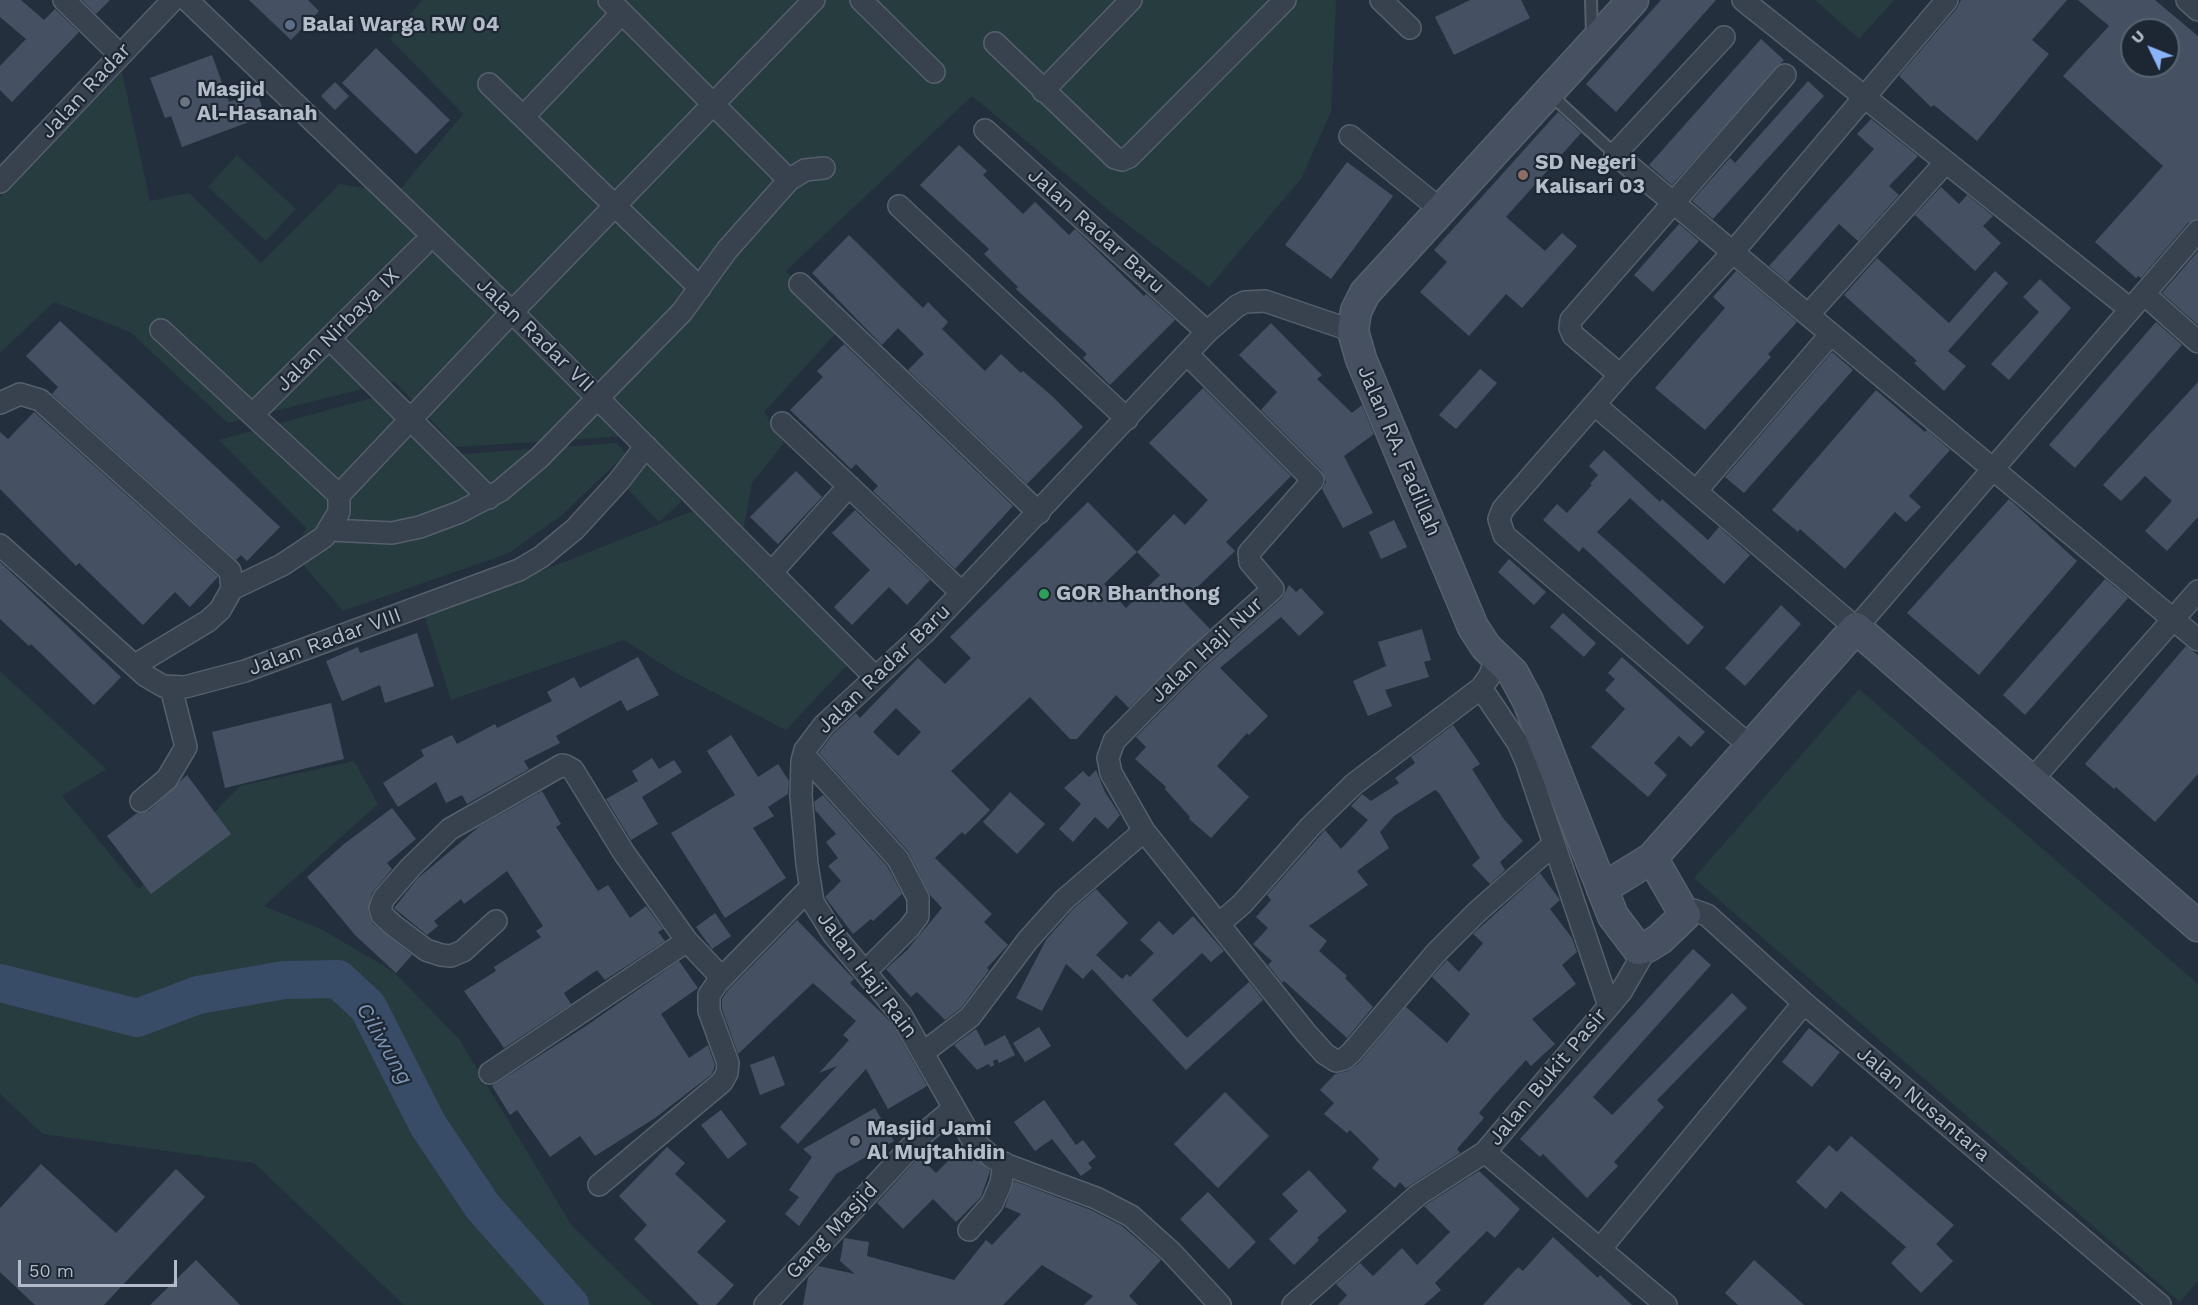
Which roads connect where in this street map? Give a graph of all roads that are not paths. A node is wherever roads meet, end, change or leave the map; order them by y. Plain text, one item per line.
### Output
1 (64, 0) edge
2 (173, 0) edge
3 (187, 0) edge
4 (814, 0) edge
5 (861, 0) edge
6 (1131, 0) edge
7 (1285, 0) edge
8 (1381, 0) edge
9 (1591, 0) edge
10 (1633, 0) edge
11 (1743, 0) edge
12 (1947, 0) edge
13 (2187, 0) edge
14 (615, 6) edge
15 (2198, 10) edge
16 (1410, 28) dead end
17 (1724, 37) dead end
18 (994, 43) dead end
19 (1592, 44) junction
20 (120, 55) junction
21 (934, 72) dead end
22 (1785, 75) dead end
23 (489, 84) dead end
24 (1043, 91) junction
25 (1548, 93) junction
26 (1864, 96) junction
27 (713, 104) junction
28 (523, 117) junction
29 (985, 130) dead end
30 (1350, 136) dead end
31 (1615, 154) junction
32 (1946, 162) junction
33 (824, 168) dead end
34 (789, 180) junction
35 (0, 182) edge
36 (1674, 202) junction
37 (615, 206) junction
38 (899, 206) dead end
39 (1441, 210) junction
40 (2198, 231) edge
41 (422, 246) dead end
42 (1733, 252) junction
43 (800, 284) dead end
44 (700, 288) junction
45 (2137, 302) junction
46 (512, 312) junction
47 (1808, 315) junction
48 (161, 330) dead end
49 (1353, 331) junction
50 (1207, 332) junction
51 (1831, 334) junction
52 (330, 339) junction
53 (2198, 342) edge
54 (1187, 354) junction
55 (1620, 375) junction
56 (599, 398) junction
57 (0, 403) edge
58 (1595, 405) junction
59 (254, 414) junction
60 (1127, 419) junction
61 (412, 421) junction
62 (782, 423) dead end
63 (646, 446) junction
64 (1994, 470) junction
65 (849, 486) junction
66 (1697, 490) junction
67 (339, 495) junction
68 (489, 498) junction
69 (1039, 513) junction
70 (330, 530) junction
71 (0, 545) edge
72 (771, 572) junction
73 (232, 589) junction
74 (2198, 591) edge
75 (962, 593) junction
76 (2174, 619) junction
77 (1856, 628) junction
78 (2198, 640) edge
79 (1497, 658) junction
80 (135, 665) junction
81 (875, 677) junction
82 (171, 688) junction
83 (1481, 688) junction
84 (1750, 746) junction
85 (804, 755) junction
86 (2031, 781) junction
87 (141, 801) dead end
88 (1144, 831) junction
89 (1553, 845) junction
90 (1652, 858) junction
91 (809, 889) junction
92 (1602, 889) junction
93 (1684, 915) junction
94 (496, 921) dead end
95 (1220, 923) junction
96 (2198, 926) edge
97 (687, 941) junction
98 (1647, 947) junction
99 (866, 972) junction
100 (722, 978) junction
101 (1804, 1003) junction
102 (1609, 1006) junction
103 (924, 1052) junction
104 (490, 1073) dead end
105 (953, 1109) junction
106 (1485, 1152) junction
107 (1004, 1163) junction
108 (599, 1185) dead end
109 (969, 1230) dead end
110 (1600, 1249) junction
111 (765, 1305) edge
112 (1220, 1305) edge
113 (1293, 1305) edge
114 (1666, 1305) edge
115 (2160, 1305) edge

1 - 20 street
2 - 20 street, Jalan Radar
3 - 46 street, Jalan Radar VII
4 - 27 street
5 - 21 street
6 - 24 street
7 - 24 street
8 - 16 street
9 - 19 lane
10 - 19 main road
11 - 26 street
12 - 26 street
13 - 15 street
14 - 27 street
14 - 28 street
17 - 31 street
18 - 24 street
19 - 25 main road
20 - 35 street, Jalan Radar
22 - 36 street
23 - 28 street
25 - 31 lane
25 - 39 main road
26 - 32 street
26 - 42 street
27 - 34 street
27 - 37 street
28 - 37 street
29 - 50 street, Jalan Radar Baru
30 - 39 street
31 - 36 street
32 - 45 street
32 - 47 street
33 - 34 street
34 - 44 street
36 - 42 street
36 - 55 street
37 - 44 street
37 - 46 street
38 - 60 street
39 - 49 main road
40 - 45 street
41 - 52 street, Jalan Nirbaya IX
42 - 47 street
42 - 55 street
43 - 69 street
44 - 56 street
45 - 53 street
45 - 64 street
46 - 56 street, Jalan Radar VII
46 - 61 street
47 - 51 street
48 - 59 street
49 - 50 street, Jalan Radar Baru
49 - 79 main road, Jalan RA. Fadillah
50 - 54 street, Jalan Radar Baru
51 - 64 street
51 - 66 street
52 - 59 street, Jalan Nirbaya IX
52 - 61 street
54 - 60 street, Jalan Radar Baru
54 - 88 street, Jalan Haji Nur
55 - 58 street
56 - 63 street, Jalan Radar VII
56 - 68 street
57 - 73 street
58 - 66 street
58 - 84 street
59 - 67 street
60 - 69 street, Jalan Radar Baru
61 - 67 street
61 - 68 street
62 - 65 street, Jalan Radar Baru
63 - 72 street, Jalan Radar VII
63 - 82 street, Jalan Radar VIII
64 - 76 street
64 - 77 street
65 - 72 street
65 - 75 street, Jalan Radar Baru
66 - 77 street
67 - 70 street
68 - 70 street
69 - 75 street, Jalan Radar Baru
70 - 73 street
71 - 80 street
72 - 81 street, Jalan Radar VII
73 - 80 street
74 - 76 street
75 - 81 street, Jalan Radar Baru
76 - 78 street
76 - 86 street
77 - 84 main road
77 - 86 main road
79 - 83 street
79 - 92 main road, Jalan RA. Fadillah
80 - 82 street
81 - 85 street, Jalan Radar Baru
82 - 87 street
83 - 89 street
83 - 95 street
84 - 90 main road
85 - 91 street, Jalan Radar Baru
85 - 99 street
86 - 96 main road
88 - 95 street
88 - 103 street
89 - 95 street
89 - 102 street
90 - 92 main road
90 - 93 main road
91 - 99 street, Jalan Haji Rain
91 - 100 street
92 - 98 main road, Jalan RA. Fadillah
93 - 98 main road
93 - 101 street, Jalan Nusantara
94 - 97 street
97 - 100 street
97 - 104 street
98 - 102 street, Jalan Bukit Pasir
99 - 103 street, Jalan Haji Rain
100 - 108 street
101 - 110 street
101 - 115 street, Jalan Nusantara
102 - 106 street, Jalan Bukit Pasir
103 - 105 street, Jalan Haji Rain
105 - 107 street, Jalan Haji Rain
105 - 111 street, Gang Masjid
106 - 110 street
106 - 113 street, Jalan Bukit Pasir
107 - 109 street
107 - 112 street, Jalan Haji Rain
110 - 114 street

